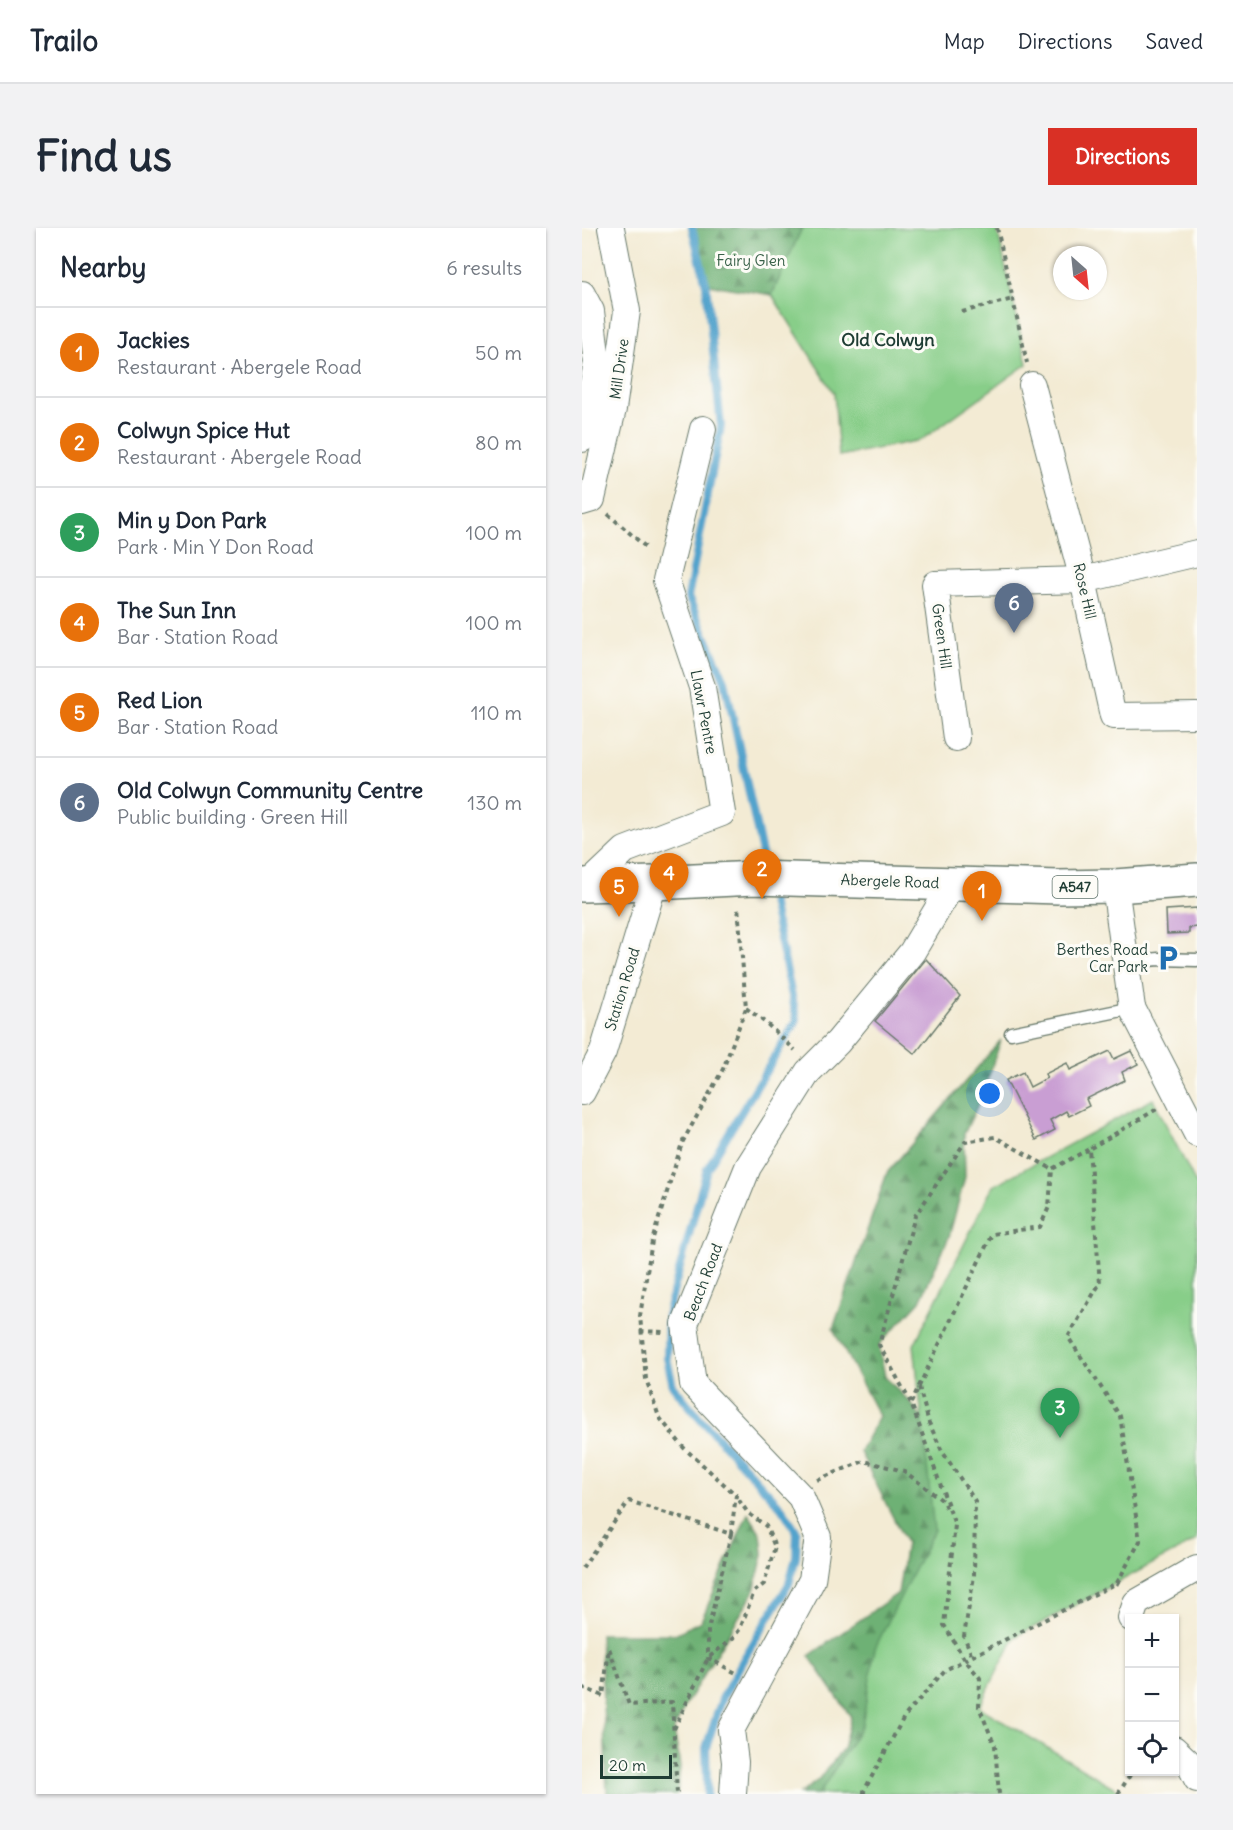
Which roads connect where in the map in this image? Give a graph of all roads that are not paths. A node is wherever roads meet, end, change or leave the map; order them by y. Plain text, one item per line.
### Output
1 (611, 228) edge
2 (582, 294) edge
3 (1032, 385) road end
4 (703, 429) dead end
5 (582, 439) edge
6 (587, 501) edge
7 (1197, 553) edge
8 (1083, 580) junction
9 (1197, 715) edge
10 (956, 738) dead end
11 (1197, 880) edge
12 (654, 883) junction
13 (953, 883) junction
14 (585, 885) edge
15 (1115, 886) junction
16 (1197, 960) edge
17 (1126, 962) junction
18 (1132, 1008) junction
19 (1011, 1033) dead end
20 (582, 1092) edge
21 (1197, 1134) edge
22 (1197, 1568) edge
23 (1138, 1608) edge
24 (1179, 1754) edge
25 (1197, 1779) edge
26 (733, 1794) edge

1 - 6 street, Mill Drive
2 - 5 street
3 - 8 street, Rose Hill
4 - 14 street, Llawr Pentre
7 - 8 street, Green Hill
8 - 9 street, Rose Hill
8 - 10 street, Green Hill
11 - 15 main road, Abergele Road / A547
12 - 13 main road, Abergele Road / A547
12 - 14 main road, Abergele Road / A547
12 - 20 street, Station Road
13 - 15 main road, Abergele Road / A547
13 - 26 street, Beach Road
15 - 17 street
16 - 17 lane
17 - 18 street
18 - 19 lane
18 - 21 street
22 - 23 street
24 - 25 street

